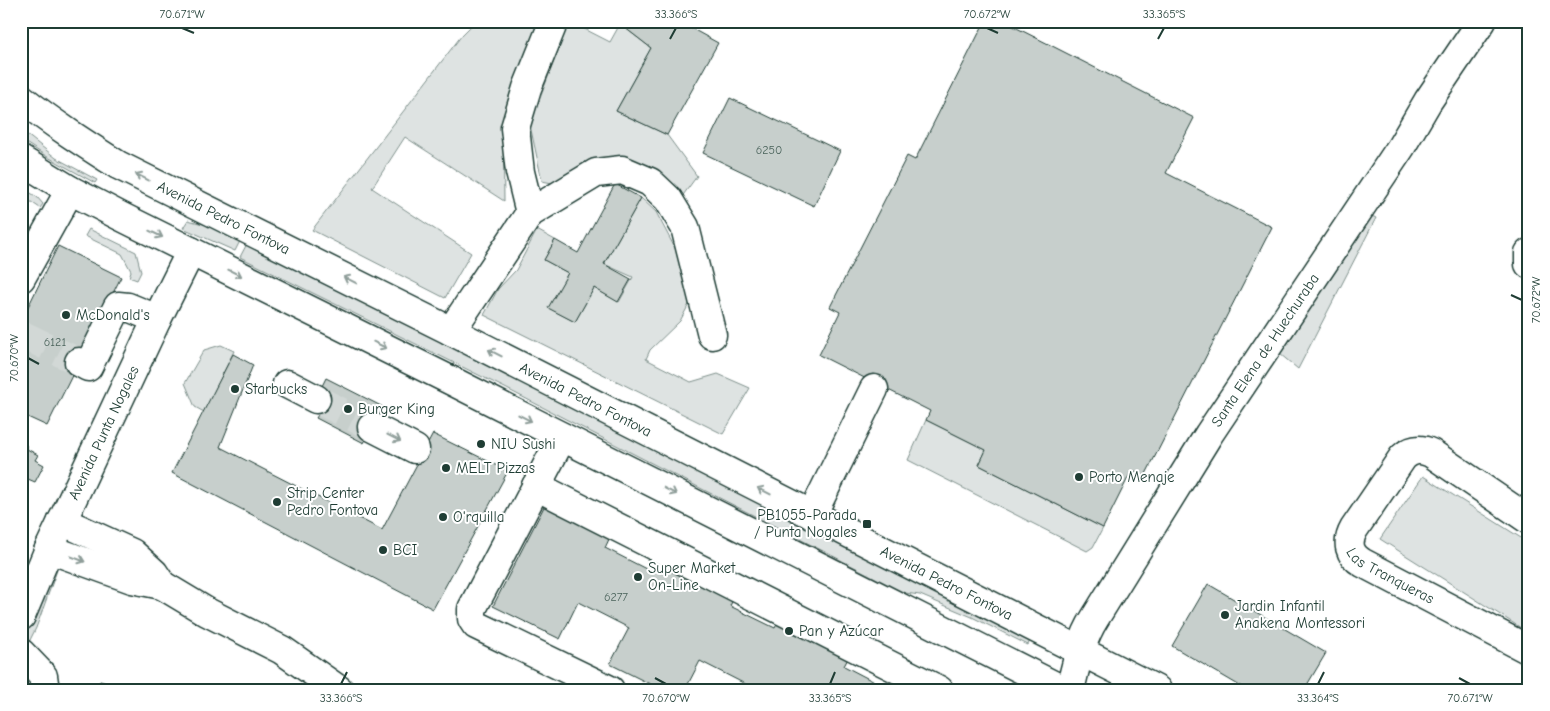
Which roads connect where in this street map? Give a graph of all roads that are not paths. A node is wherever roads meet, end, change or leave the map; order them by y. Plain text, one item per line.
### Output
1 (554, 21) edge
2 (1482, 21) edge
3 (21, 98) edge
4 (21, 160) edge
5 (70, 190) junction
6 (530, 213) junction
7 (191, 252) junction
8 (1529, 253) edge
9 (1529, 264) edge
10 (21, 278) edge
11 (157, 319) junction
12 (451, 331) junction
13 (712, 335) dead end
14 (79, 362) dead end
15 (287, 384) dead end
16 (874, 389) dead end
17 (316, 399) tunnel mouth
18 (372, 428) tunnel mouth
19 (562, 437) junction
20 (415, 449) dead end
21 (536, 486) junction
22 (812, 515) junction
23 (1529, 520) edge
24 (62, 521) junction
25 (49, 548) junction
26 (162, 585) junction
27 (21, 616) edge
28 (1080, 650) junction
29 (1529, 650) edge
30 (21, 653) edge
31 (337, 689) edge
32 (45, 690) edge
33 (610, 690) edge
34 (939, 690) edge
35 (1062, 690) edge
36 (1070, 690) edge
37 (1157, 690) edge

1 - 6 street
2 - 28 street, Santa Elena de Huechuraba
12 -> 3 street, Avenida Pedro Fontova
4 - 5 street
5 -> 7 street
5 - 10 street
6 - 12 street
6 - 13 street
7 - 11 street, Avenida Punta Nogales
7 -> 19 street
8 - 9 street
11 - 14 street
11 - 24 street, Avenida Punta Nogales
22 -> 12 street, Avenida Pedro Fontova
15 - 17 street
16 - 22 street
18 -> 20 street
19 - 21 street
19 -> 35 street
21 - 33 street
21 - 34 street
22 - 28 street, Avenida Pedro Fontova
23 - 29 street, Las Tranqueras
24 - 25 street, Avenida Punta Nogales
24 - 26 street
25 -> 26 street
25 - 27 street, Avenida Punta Nogales
26 - 31 street
28 - 36 street, Santa Elena de Huechuraba
28 - 37 street, Avenida Pedro Fontova
30 - 32 street

